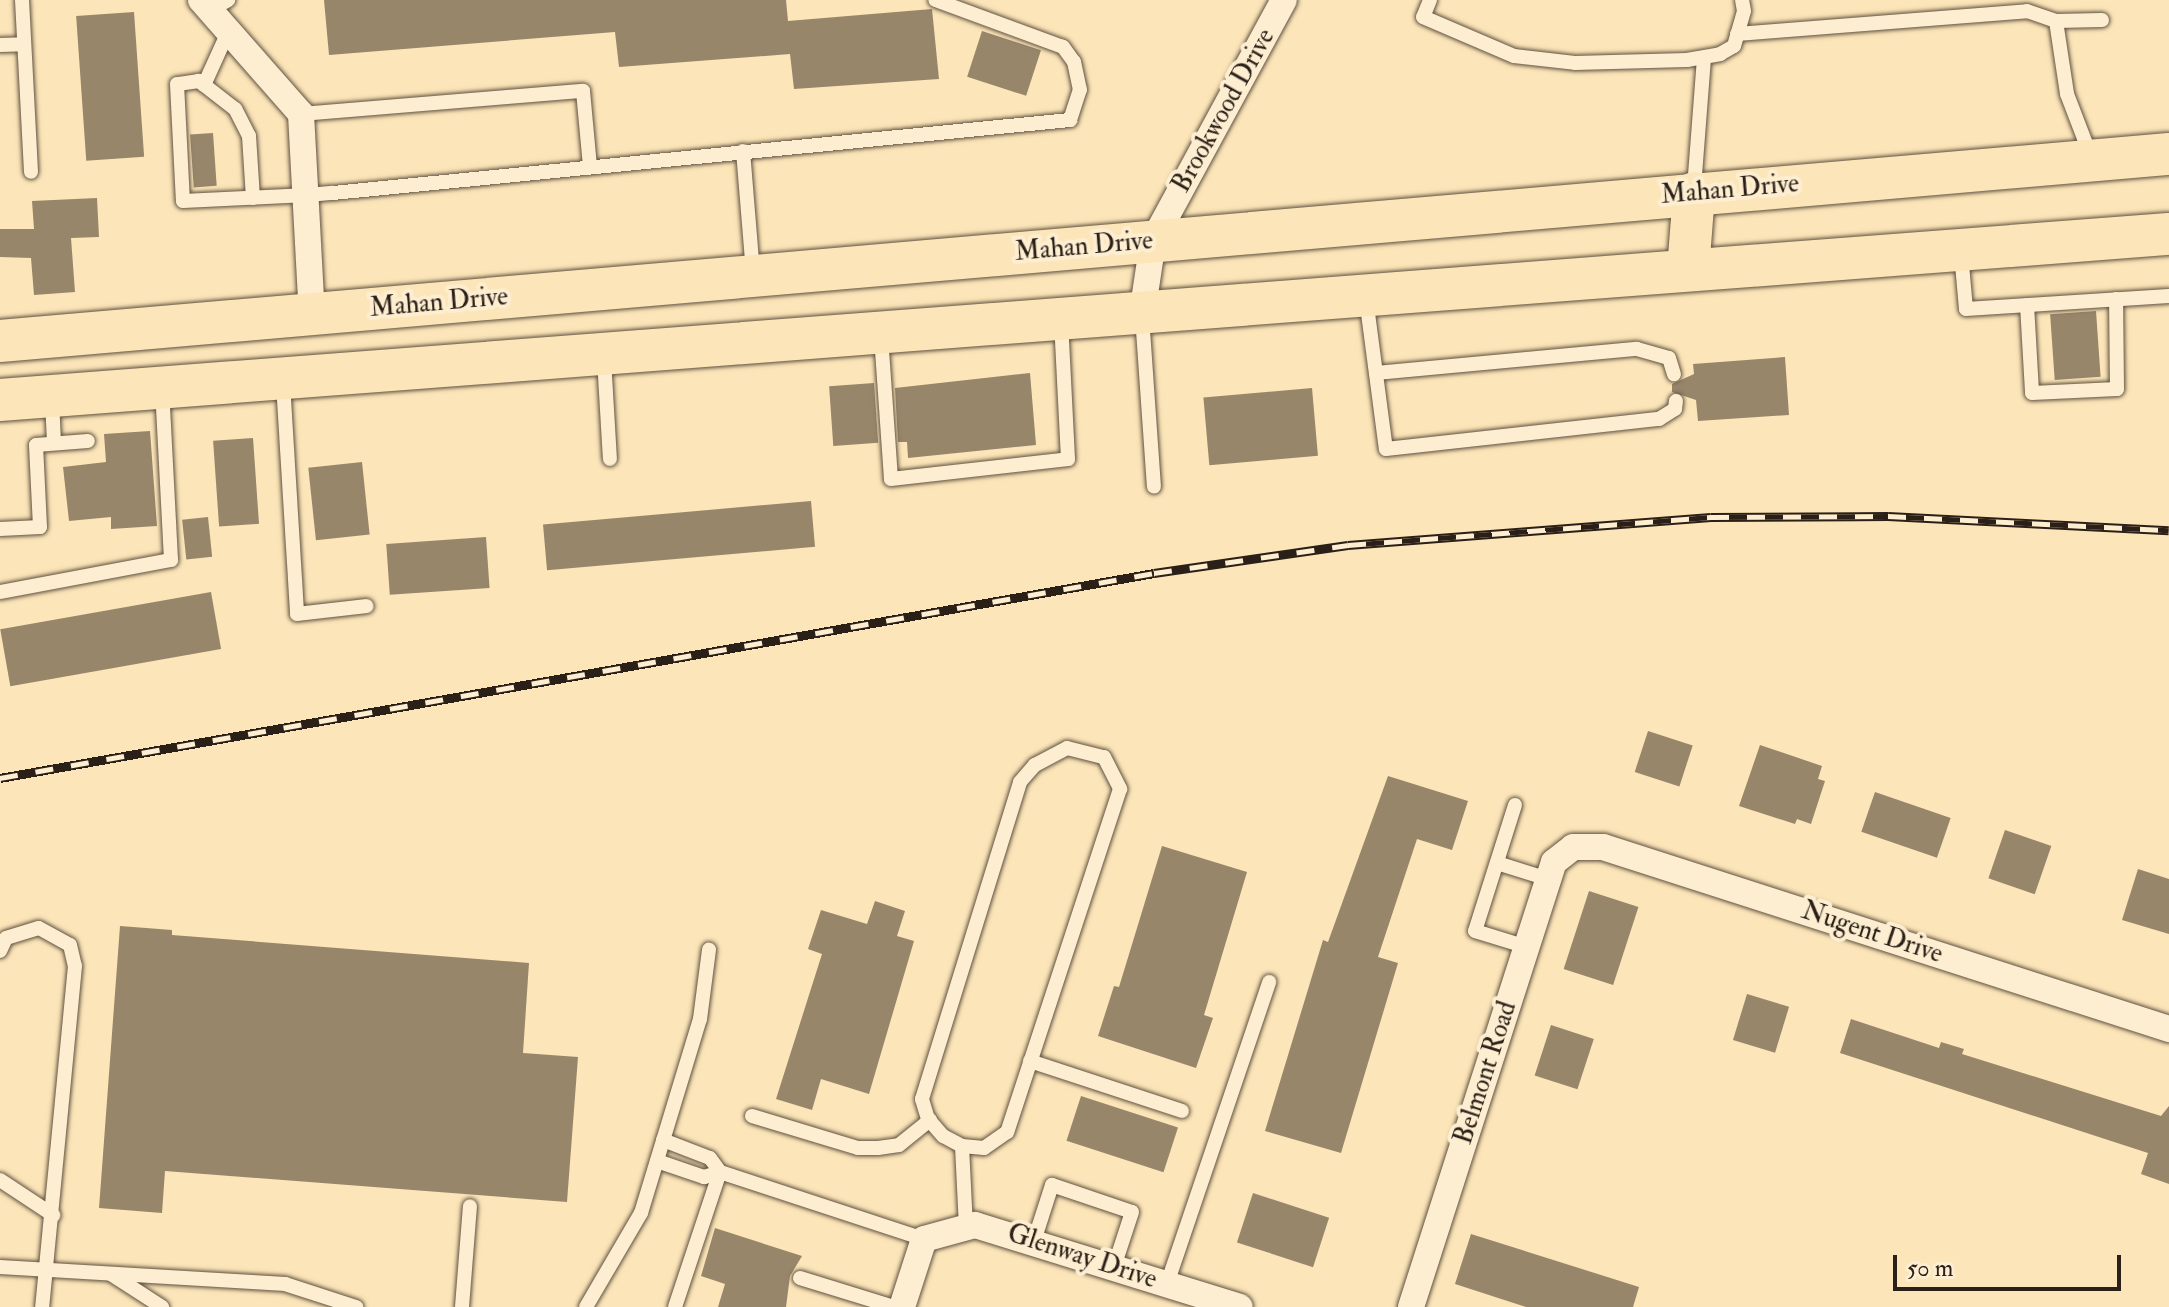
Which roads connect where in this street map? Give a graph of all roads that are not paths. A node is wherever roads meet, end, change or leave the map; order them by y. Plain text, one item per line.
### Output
1 (22, 0) edge
2 (935, 0) edge
3 (1284, 0) edge
4 (1430, 0) edge
5 (1742, 0) edge
6 (213, 3) edge
7 (2102, 20) dead end
8 (2056, 21) junction
9 (229, 30) junction
10 (1737, 34) junction
11 (24, 44) junction
12 (0, 45) edge
13 (1704, 57) junction
14 (204, 85) junction
15 (301, 114) junction
16 (743, 151) junction
17 (2169, 154) edge
18 (2093, 161) junction
19 (590, 167) junction
20 (31, 172) dead end
21 (1694, 193) junction
22 (308, 195) junction
23 (253, 198) junction
24 (2169, 234) edge
25 (1153, 241) junction
26 (1961, 248) junction
27 (1688, 270) junction
28 (753, 276) junction
29 (2169, 296) edge
30 (1366, 298) junction
31 (2116, 299) junction
32 (2027, 305) junction
33 (312, 314) junction
34 (1142, 314) junction
35 (1061, 320) junction
36 (881, 333) junction
37 (0, 341) edge
38 (759, 343) junction
39 (603, 355) junction
40 (1376, 373) junction
41 (1674, 374) dead end
42 (283, 379) junction
43 (162, 388) junction
44 (51, 396) junction
45 (0, 400) edge
46 (1676, 401) dead end
47 (88, 441) dead end
48 (54, 443) junction
49 (610, 459) dead end
50 (1154, 487) dead end
51 (0, 529) edge
52 (0, 592) edge
53 (367, 606) dead end
54 (1515, 805) dead end
55 (1573, 847) joint
56 (1497, 863) junction
57 (1548, 879) junction
58 (1527, 947) junction
59 (709, 950) dead end
60 (0, 951) edge
61 (1269, 982) dead end
62 (2169, 1029) edge
63 (1030, 1061) junction
64 (1182, 1111) dead end
65 (752, 1116) dead end
66 (930, 1120) junction
67 (663, 1140) junction
68 (962, 1146) junction
69 (657, 1161) junction
70 (720, 1172) junction
71 (0, 1180) edge
72 (470, 1206) dead end
73 (53, 1215) junction
74 (966, 1227) junction
75 (924, 1239) junction
76 (1034, 1241) junction
77 (0, 1267) edge
78 (1114, 1267) junction
79 (48, 1270) junction
80 (111, 1274) junction
81 (800, 1278) dead end
82 (1174, 1293) edge
83 (42, 1307) edge
84 (162, 1307) edge
85 (356, 1307) edge
86 (462, 1307) edge
87 (586, 1307) edge
88 (675, 1307) edge
89 (894, 1307) edge
90 (902, 1307) edge
91 (1240, 1307) edge
92 (1411, 1307) edge

1 - 11 lane
2 - 16 lane
3 - 25 street, Brookwood Drive
4 - 13 lane
5 - 10 lane
6 - 9 street
7 - 8 lane
8 - 10 lane
8 - 18 lane
9 - 14 lane
9 - 15 street
10 - 13 lane
11 - 12 lane
11 - 20 lane
13 - 21 lane
14 - 23 lane
14 - 23 lane
15 - 19 lane
15 - 22 street
16 - 19 lane
16 - 28 lane
17 - 18 main road, Mahan Drive
18 - 21 main road, Mahan Drive
19 - 22 lane
21 - 25 main road, Mahan Drive
21 - 27 main road
22 - 23 lane
22 - 33 street
24 - 26 main road
25 - 28 main road, Mahan Drive
25 - 34 street, Brookwood Drive
26 - 27 main road
26 - 32 lane
27 - 30 main road
28 - 33 main road, Mahan Drive
28 - 38 main road
29 - 31 lane
30 - 34 main road
30 - 40 lane
31 - 32 lane
31 - 32 lane
33 - 37 main road, Mahan Drive
34 - 35 main road
34 - 50 lane
35 - 36 main road
35 - 36 lane
36 - 38 main road
38 - 39 main road
39 - 42 main road
39 - 49 lane
40 - 41 lane
40 - 46 lane
42 - 43 main road
42 - 53 lane
43 - 44 main road
43 - 52 lane
44 - 45 main road
44 - 48 lane
47 - 48 lane
48 - 51 lane
54 - 56 lane
55 - 57 street, Belmont Road
55 - 62 street, Nugent Drive
56 - 57 lane
56 - 58 lane
57 - 58 street, Belmont Road
58 - 92 street, Belmont Road
59 - 67 lane
60 - 73 lane
61 - 82 lane
63 - 64 lane
63 - 66 lane
63 - 68 lane
65 - 66 lane
66 - 68 lane
67 - 69 lane
67 - 70 lane
68 - 74 lane
69 - 70 lane
69 - 87 lane
70 - 75 lane
70 - 88 lane
71 - 73 lane
72 - 86 lane
73 - 79 lane
74 - 75 street, Glenway Drive
74 - 76 street, Glenway Drive
75 - 90 street
76 - 78 street, Glenway Drive
76 - 78 lane
77 - 79 lane
78 - 82 street, Glenway Drive
79 - 80 lane
79 - 83 lane
80 - 84 lane
80 - 85 lane
81 - 89 lane
82 - 91 street, Glenway Drive

